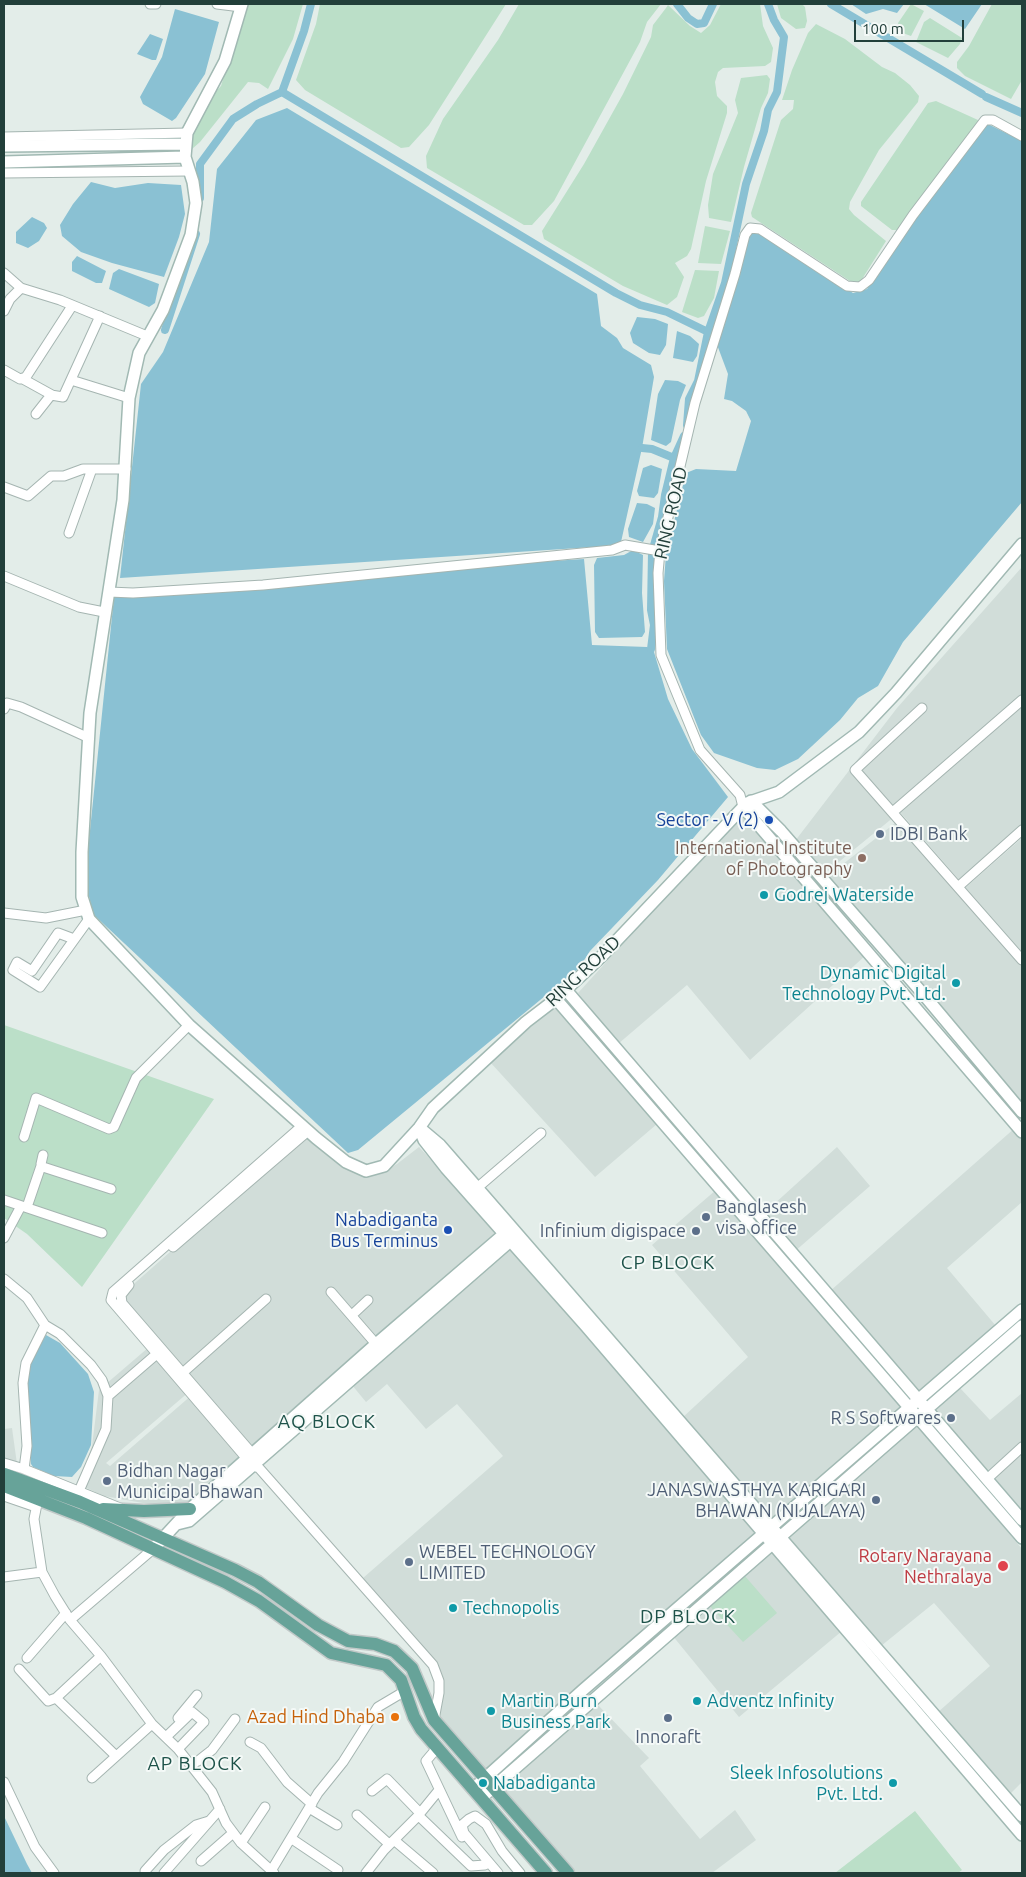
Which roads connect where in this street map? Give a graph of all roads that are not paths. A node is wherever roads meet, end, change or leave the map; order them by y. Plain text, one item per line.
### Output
1 (150, 4) edge
2 (156, 4) edge
3 (217, 4) edge
4 (242, 6) edge
5 (1022, 136) edge
6 (4, 137) edge
7 (185, 138) junction
8 (4, 146) edge
9 (185, 157) junction
10 (4, 162) edge
11 (189, 171) junction
12 (4, 173) edge
13 (4, 272) edge
14 (21, 288) junction
15 (72, 306) junction
16 (4, 310) edge
17 (100, 316) junction
18 (147, 336) junction
19 (4, 370) edge
20 (23, 379) junction
21 (71, 380) junction
22 (52, 395) junction
23 (129, 398) junction
24 (36, 414) dead end
25 (92, 469) junction
26 (126, 470) junction
27 (4, 487) edge
28 (69, 532) dead end
29 (1022, 544) edge
30 (658, 550) junction
31 (4, 576) edge
32 (110, 592) junction
33 (104, 612) junction
34 (1022, 700) edge
35 (5, 704) edge
36 (922, 708) dead end
37 (89, 738) junction
38 (747, 804) junction
39 (894, 811) junction
40 (1022, 830) edge
41 (959, 886) junction
42 (4, 913) edge
43 (87, 915) junction
44 (74, 938) junction
45 (1022, 960) edge
46 (909, 978) junction
47 (898, 986) junction
48 (566, 990) junction
49 (556, 999) junction
50 (189, 1025) junction
51 (620, 1056) junction
52 (612, 1064) junction
53 (660, 1102) junction
54 (651, 1110) junction
55 (1022, 1112) edge
56 (305, 1129) junction
57 (415, 1132) junction
58 (1022, 1132) edge
59 (541, 1133) dead end
60 (24, 1137) dead end
61 (43, 1155) dead end
62 (41, 1166) junction
63 (477, 1188) junction
64 (111, 1189) dead end
65 (4, 1200) edge
66 (24, 1207) junction
67 (102, 1233) dead end
68 (512, 1234) junction
69 (4, 1238) edge
70 (4, 1279) edge
71 (331, 1292) dead end
72 (266, 1299) dead end
73 (368, 1300) dead end
74 (352, 1315) junction
75 (1021, 1315) edge
76 (45, 1325) junction
77 (1022, 1326) edge
78 (376, 1344) junction
79 (159, 1352) junction
80 (361, 1365) junction
81 (179, 1375) junction
82 (108, 1396) junction
83 (918, 1400) junction
84 (926, 1410) junction
85 (913, 1413) junction
86 (1022, 1447) edge
87 (704, 1456) junction
88 (253, 1461) junction
89 (4, 1463) edge
90 (4, 1474) edge
91 (22, 1475) junction
92 (987, 1479) junction
93 (4, 1486) edge
94 (79, 1491) junction
95 (4, 1496) edge
96 (37, 1503) junction
97 (96, 1509) junction
98 (190, 1509) junction
99 (126, 1510) junction
100 (1022, 1520) edge
101 (178, 1524) junction
102 (777, 1532) junction
103 (164, 1538) junction
104 (1022, 1538) edge
105 (768, 1540) junction
106 (153, 1549) junction
107 (42, 1572) junction
108 (4, 1577) edge
109 (68, 1616) junction
110 (101, 1656) junction
111 (27, 1658) dead end
112 (19, 1669) dead end
113 (405, 1691) junction
114 (197, 1695) dead end
115 (56, 1698) junction
116 (235, 1719) dead end
117 (434, 1720) junction
118 (152, 1724) junction
119 (164, 1735) junction
120 (250, 1742) dead end
121 (437, 1748) junction
122 (178, 1749) junction
123 (116, 1756) junction
124 (190, 1764) junction
125 (92, 1778) dead end
126 (4, 1782) edge
127 (489, 1783) junction
128 (994, 1783) junction
129 (439, 1790) junction
130 (372, 1791) dead end
131 (985, 1791) junction
132 (477, 1793) junction
133 (311, 1806) junction
134 (265, 1807) dead end
135 (220, 1809) junction
136 (357, 1815) dead end
137 (419, 1815) junction
138 (1022, 1816) edge
139 (209, 1822) junction
140 (337, 1825) dead end
141 (233, 1832) junction
142 (1022, 1835) edge
143 (292, 1839) junction
144 (391, 1842) junction
145 (241, 1843) junction
146 (201, 1861) dead end
147 (485, 1865) junction
148 (145, 1870) dead end
149 (338, 1870) dead end
150 (272, 1872) edge
151 (54, 1873) edge
152 (164, 1873) edge
153 (366, 1873) edge
154 (433, 1873) edge
155 (492, 1873) edge
156 (498, 1873) edge
157 (520, 1873) edge
158 (546, 1873) edge
159 (568, 1873) edge

1 - 2 street
3 - 4 street
4 - 7 street
5 - 30 street, RING ROAD
6 - 7 street
7 - 8 street
7 - 9 street
9 - 10 street
9 - 11 street
11 - 12 street
11 - 18 street
13 - 14 street
14 - 15 street
14 - 16 street
15 - 17 street
15 - 20 street
17 - 18 street
17 - 21 street
18 - 23 street
19 - 20 street
20 - 22 street
21 - 22 street
21 - 23 street
22 - 24 street
23 - 26 street
25 - 26 street
25 - 27 street
25 - 28 street
26 - 32 street
29 - 38 street, RING ROAD
30 - 32 street
30 - 38 street, RING ROAD
31 - 33 street
32 - 33 street
33 - 37 street
34 - 39 street
35 - 37 street
36 - 39 street
37 - 43 street
38 - 46 street
38 - 47 street
38 - 48 street, RING ROAD
39 - 41 street
40 - 41 street
41 - 45 street
42 - 43 street
43 - 44 street
43 - 50 street
44 - 44 street
46 - 47 street
46 - 55 street
47 - 58 street
48 - 49 street, RING ROAD
48 - 51 street
49 - 52 street
49 - 57 street, RING ROAD
50 - 56 street
50 - 60 street
51 - 52 street
51 - 53 street
52 - 54 street
53 - 54 street
53 - 83 street
54 - 85 street
56 - 57 street, RING ROAD
56 - 79 street
57 - 63 street
57 - 68 street
59 - 63 street
61 - 62 street
62 - 64 street
62 - 66 street
63 - 68 street
65 - 66 street
66 - 67 street
66 - 69 street
68 - 78 street
68 - 80 street
68 - 87 street
70 - 76 street
71 - 74 street
72 - 81 street
73 - 74 street
74 - 78 street
75 - 83 street
76 - 82 street
76 - 91 street
77 - 84 street
78 - 80 street
79 - 81 street
79 - 82 street
80 - 88 street
81 - 88 street
82 - 94 street
83 - 84 street
83 - 85 street
84 - 85 street
84 - 92 street
85 - 102 street
85 - 104 street
86 - 92 street
87 - 102 street
87 - 105 street
88 - 98 street
88 - 101 street
88 - 117 street
89 - 91 street
90 - 91 main road
91 - 94 street
91 - 97 main road
92 - 100 street
93 - 96 main road
94 - 99 street
95 - 96 street
96 - 106 main road
96 - 107 street
97 - 99 main road
97 - 103 main road
98 - 99 main road
98 - 101 street
101 - 103 street
102 - 105 street
102 - 128 street
103 - 106 street
103 - 117 main road
105 - 127 street
105 - 131 street
106 - 109 street
106 - 113 main road
107 - 108 street
107 - 109 street
109 - 110 street
109 - 111 street
110 - 115 street
110 - 118 street
112 - 115 street
113 - 121 main road
113 - 133 street
114 - 119 street
115 - 123 street
116 - 124 street
117 - 127 main road
118 - 119 street
118 - 123 street
119 - 122 street
119 - 122 street
120 - 133 street
121 - 129 street
121 - 132 main road
122 - 124 street
123 - 125 street
124 - 135 street
126 - 151 street
127 - 132 street
127 - 159 main road
128 - 131 street
128 - 138 street
129 - 137 street
129 - 147 street
130 - 137 street
131 - 142 street
132 - 158 main road
133 - 140 street
133 - 143 street
134 - 145 street
135 - 139 street
135 - 141 street
136 - 144 street
137 - 144 street
137 - 147 street
139 - 148 street
139 - 152 street
141 - 145 street
141 - 146 street
143 - 149 street
143 - 150 street
144 - 153 street
144 - 154 street
145 - 150 street
147 - 155 street
156 - 157 street

